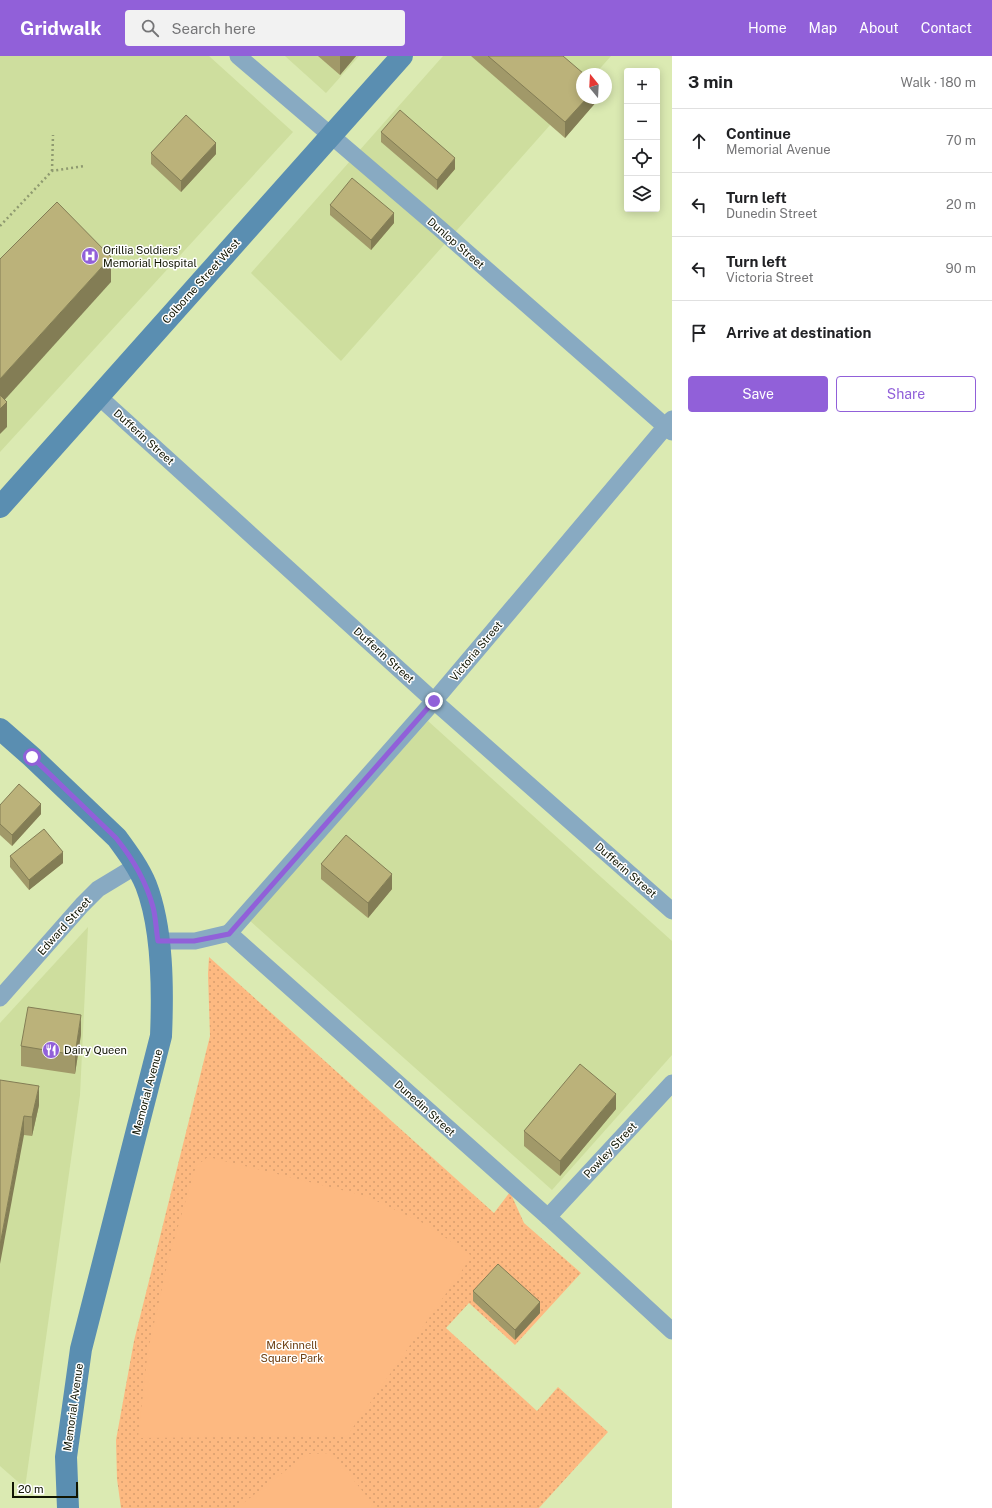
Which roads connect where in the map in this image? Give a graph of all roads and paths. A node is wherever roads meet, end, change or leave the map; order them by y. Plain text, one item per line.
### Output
1 (238, 56) edge
2 (402, 56) edge
3 (53, 135) dead end
4 (331, 136) junction
5 (84, 166) dead end
6 (52, 171) junction
7 (0, 226) edge
8 (98, 396) junction
9 (670, 426) edge
10 (0, 507) edge
11 (434, 701) junction
12 (0, 729) edge
13 (136, 866) junction
14 (672, 911) edge
15 (229, 934) junction
16 (158, 941) junction
17 (0, 998) edge
18 (672, 1083) edge
19 (548, 1217) junction
20 (672, 1331) edge
21 (68, 1508) edge

1 - 4 street, Dunlop Street
2 - 4 main road, Colborne Street West
3 - 6 path
4 - 8 main road, Colborne Street West
4 - 9 street, Dunlop Street
5 - 6 path
6 - 7 path
8 - 10 main road, Colborne Street West
8 - 11 street, Dufferin Street
9 - 11 street, Victoria Street
11 - 14 street, Dufferin Street
11 - 15 street, Victoria Street
12 - 13 main road, Memorial Avenue
13 - 16 main road, Memorial Avenue
13 - 17 street, Edward Street
15 - 16 street
15 - 19 street, Dunedin Street
16 - 21 main road, Memorial Avenue
18 - 19 street, Powley Street
19 - 20 street, Dunedin Street

